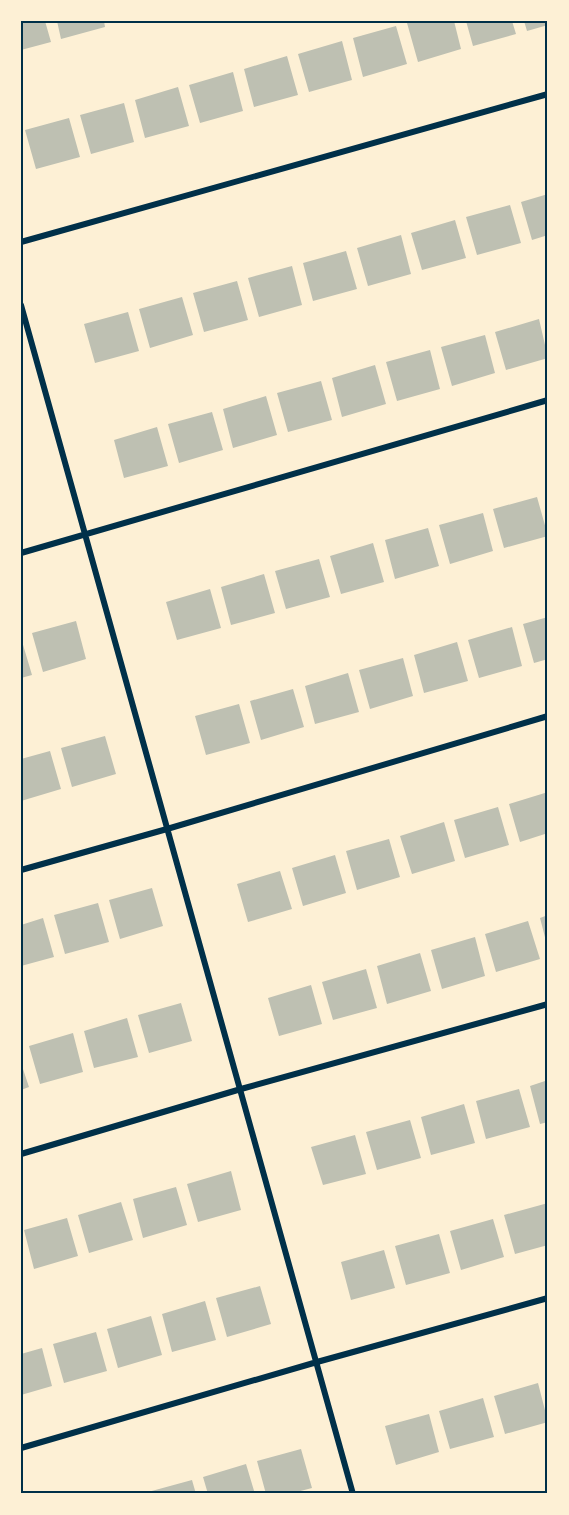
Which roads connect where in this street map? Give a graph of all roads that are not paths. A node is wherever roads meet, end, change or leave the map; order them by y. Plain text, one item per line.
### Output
1 (548, 94) edge
2 (21, 242) edge
3 (21, 305) edge
4 (548, 400) edge
5 (85, 534) junction
6 (21, 553) edge
7 (548, 716) edge
8 (167, 829) junction
9 (21, 870) edge
10 (548, 1005) edge
11 (241, 1089) junction
12 (21, 1154) edge
13 (548, 1298) edge
14 (317, 1362) junction
15 (21, 1448) edge
16 (353, 1494) edge

1 - 2 street
3 - 5 street
4 - 5 street
5 - 6 street
5 - 8 street
7 - 8 street
8 - 9 street
8 - 11 street
10 - 11 street
11 - 12 street
11 - 14 street
13 - 14 street
14 - 15 street
14 - 16 street

